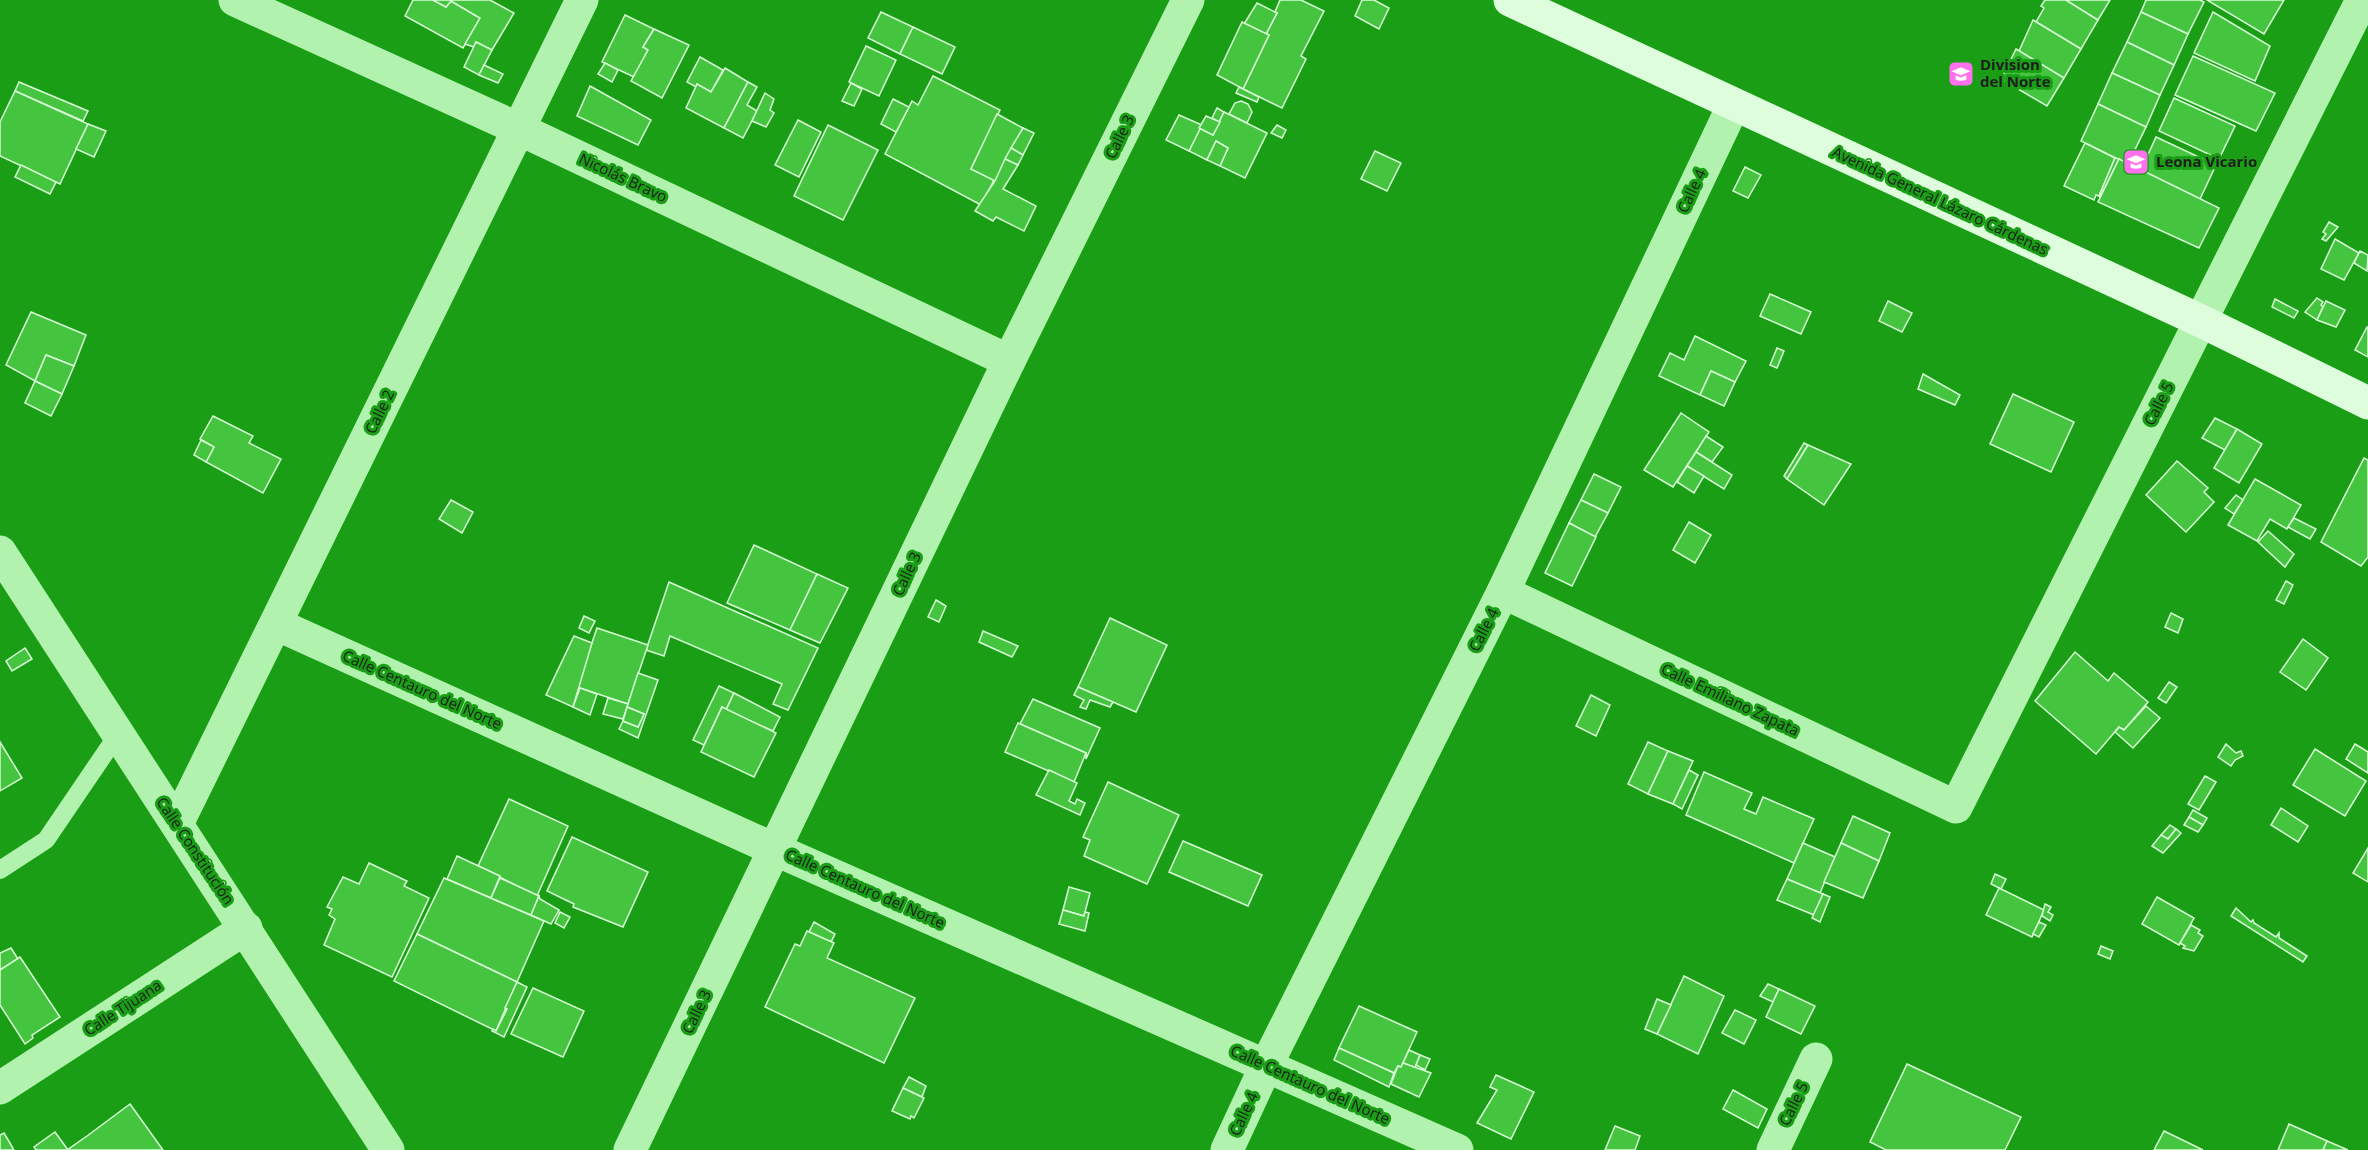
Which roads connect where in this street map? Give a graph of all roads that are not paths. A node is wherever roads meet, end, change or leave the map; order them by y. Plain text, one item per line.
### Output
1 (235, 0) edge
2 (582, 0) edge
3 (1188, 0) edge
4 (1510, 0) edge
5 (2362, 0) edge
6 (1733, 106) junction
7 (519, 129) junction
8 (2201, 321) junction
9 (1009, 361) junction
10 (2368, 403) edge
11 (0, 552) edge
12 (1503, 592) junction
13 (276, 624) junction
14 (118, 734) junction
15 (1956, 807) joint
16 (177, 824) junction
17 (776, 850) junction
18 (0, 870) edge
19 (246, 928) junction
20 (1816, 1059) dead end
21 (1266, 1066) junction
22 (0, 1089) edge
23 (388, 1150) edge
24 (630, 1150) edge
25 (1227, 1150) edge
26 (1457, 1150) edge
27 (1773, 1150) edge

1 - 7 street, Nicolás Bravo
2 - 7 street, Calle 2
3 - 9 street, Calle 3
4 - 6 main road, Avenida General Lázaro Cárdenas
5 - 8 street, Calle 5
6 - 8 main road, Avenida General Lázaro Cárdenas
6 - 12 street, Calle 4
7 - 9 street, Nicolás Bravo
7 - 13 street, Calle 2
8 - 10 main road, Avenida General Lázaro Cárdenas
8 - 15 street, Calle 5
9 - 17 street, Calle 3
11 - 14 street, Calle Constitución
12 - 15 street, Calle Emiliano Zapata
12 - 21 street, Calle 4
13 - 16 street, Calle 2
13 - 17 street, Calle Centauro del Norte
14 - 16 street, Calle Constitución
14 - 18 lane
16 - 19 street, Calle Constitución
17 - 21 street, Calle Centauro del Norte
17 - 24 street, Calle 3
19 - 22 street, Calle Tijuana
19 - 23 street, Calle Constitución
20 - 27 street, Calle 5
21 - 25 street, Calle 4
21 - 26 street, Calle Centauro del Norte

